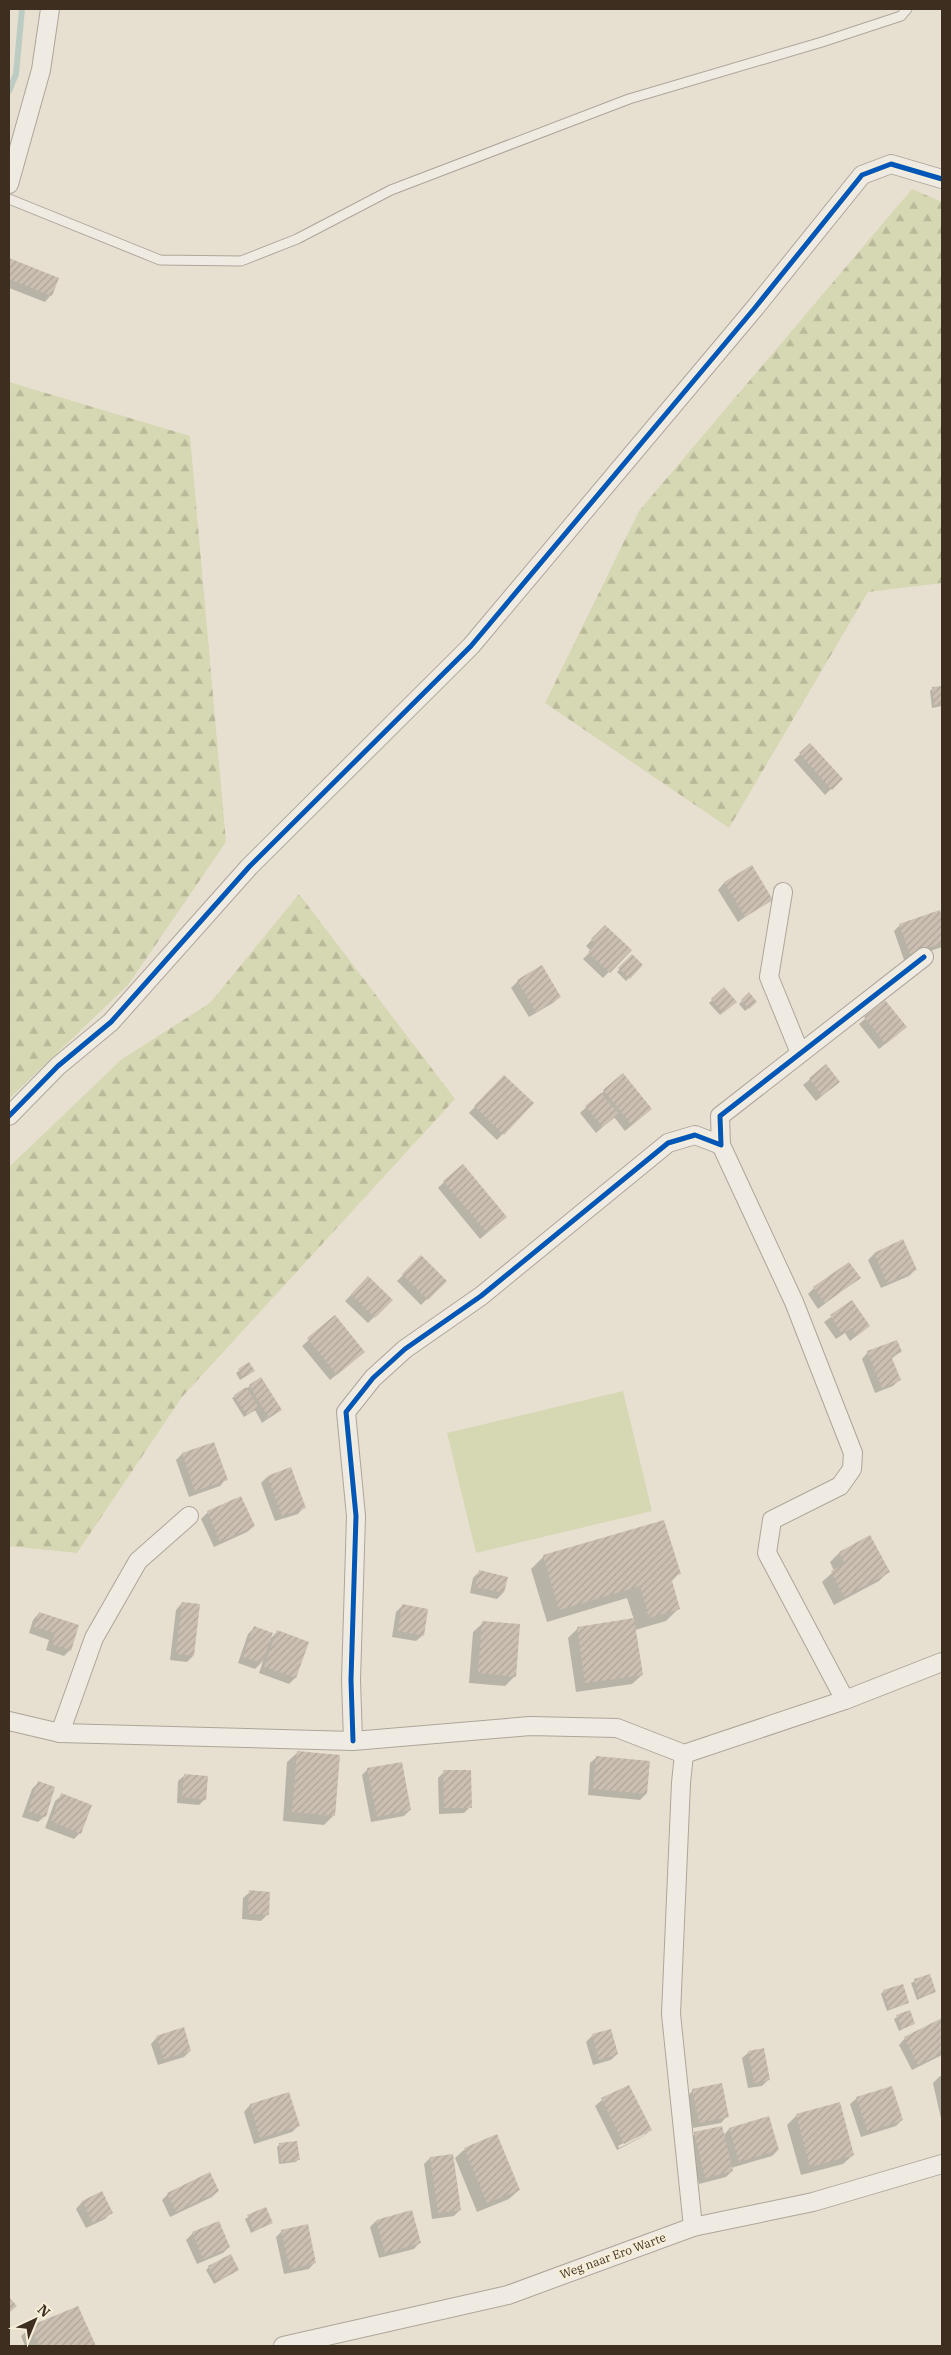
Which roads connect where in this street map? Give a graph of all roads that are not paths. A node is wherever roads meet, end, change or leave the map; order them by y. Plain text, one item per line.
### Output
1 (50, 9) edge
2 (907, 9) edge
3 (942, 179) edge
4 (9, 184) edge
5 (9, 199) edge
6 (783, 892) dead end
7 (924, 957) dead end
8 (800, 1053) junction
9 (9, 1116) edge
10 (720, 1146) junction
11 (189, 1516) dead end
12 (942, 1662) edge
13 (845, 1700) junction
14 (9, 1721) edge
15 (60, 1733) junction
16 (353, 1741) junction
17 (684, 1754) junction
18 (942, 2164) edge
19 (693, 2226) junction
20 (283, 2346) edge

1 - 4 street
2 - 5 lane
3 - 9 street
6 - 8 street
7 - 8 street
8 - 10 street
10 - 13 street
10 - 16 street
11 - 15 street
12 - 13 street
13 - 17 street
14 - 15 street
15 - 16 street
16 - 17 street
17 - 19 street
18 - 19 street, Weg naar Ero Warte
19 - 20 street, Weg naar Ero Warte

